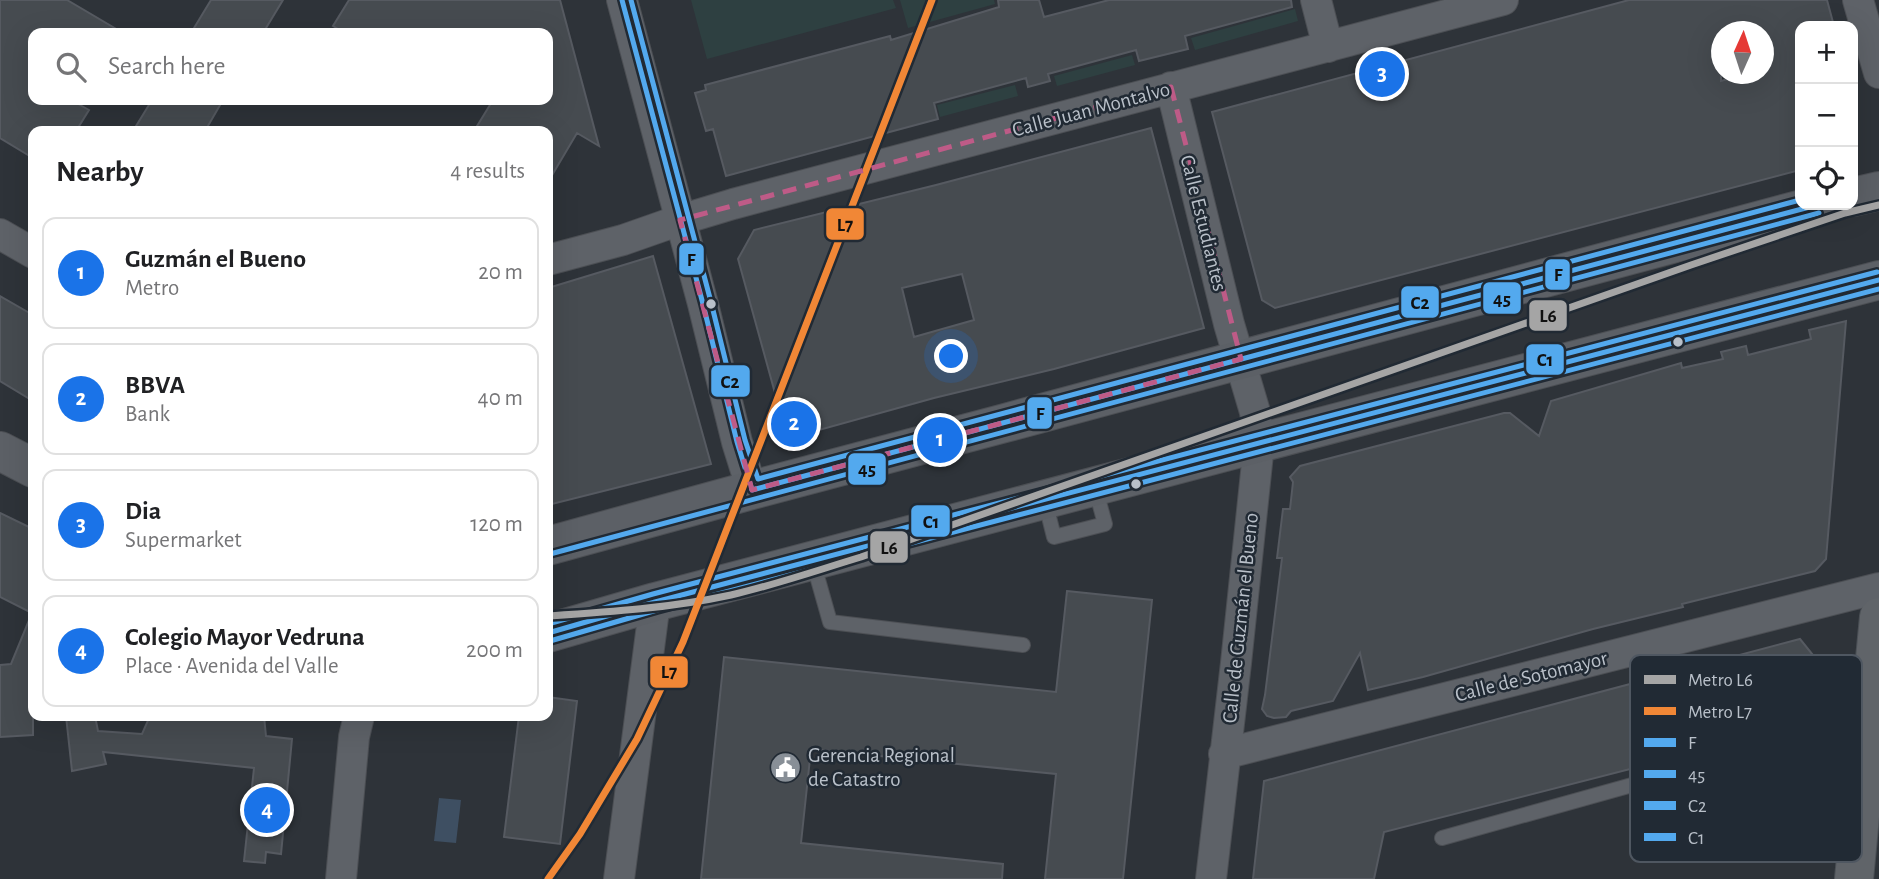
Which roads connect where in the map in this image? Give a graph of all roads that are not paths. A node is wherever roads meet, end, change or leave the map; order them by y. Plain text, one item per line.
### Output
1 (622, 0) edge
2 (1317, 0) edge
3 (1503, 0) edge
4 (1858, 0) edge
5 (1328, 47) junction
6 (1879, 73) edge
7 (1171, 87) junction
8 (1879, 191) edge
9 (1858, 196) edge
10 (1799, 210) edge
11 (680, 220) junction
12 (0, 234) edge
13 (28, 250) edge
14 (553, 259) edge
15 (1879, 280) edge
16 (1241, 359) junction
17 (1259, 444) junction
18 (0, 451) edge
19 (28, 465) edge
20 (752, 490) junction
21 (553, 545) edge
22 (813, 561) junction
23 (1879, 588) edge
24 (655, 603) junction
25 (1879, 617) edge
26 (553, 632) edge
27 (1023, 645) dead end
28 (1870, 719) junction
29 (358, 721) edge
30 (1862, 721) edge
31 (1224, 754) junction
32 (1630, 786) edge
33 (1862, 799) edge
34 (1442, 838) dead end
35 (341, 879) edge
36 (619, 879) edge
37 (1211, 879) edge

1 - 11 street
2 - 5 street
3 - 5 street, Calle Juan Montalvo
4 - 6 street
5 - 7 street, Calle Juan Montalvo
7 - 11 street, Calle Juan Montalvo
7 - 16 street, Calle Estudiantes
8 - 9 street
10 - 16 street
11 - 14 street, Calle Juan Montalvo
11 - 20 street
12 - 13 street
15 - 17 street
16 - 17 street, Calle de Guzmán el Bueno
16 - 20 street
17 - 22 street
17 - 31 street, Calle de Guzmán el Bueno
18 - 19 street
20 - 21 street
22 - 24 street
22 - 27 lane
23 - 31 street, Calle de Sotomayor
24 - 26 street
24 - 36 street
25 - 28 main road
28 - 30 lane
28 - 33 main road
29 - 35 street
31 - 37 street, Calle de Guzmán el Bueno
32 - 34 lane

